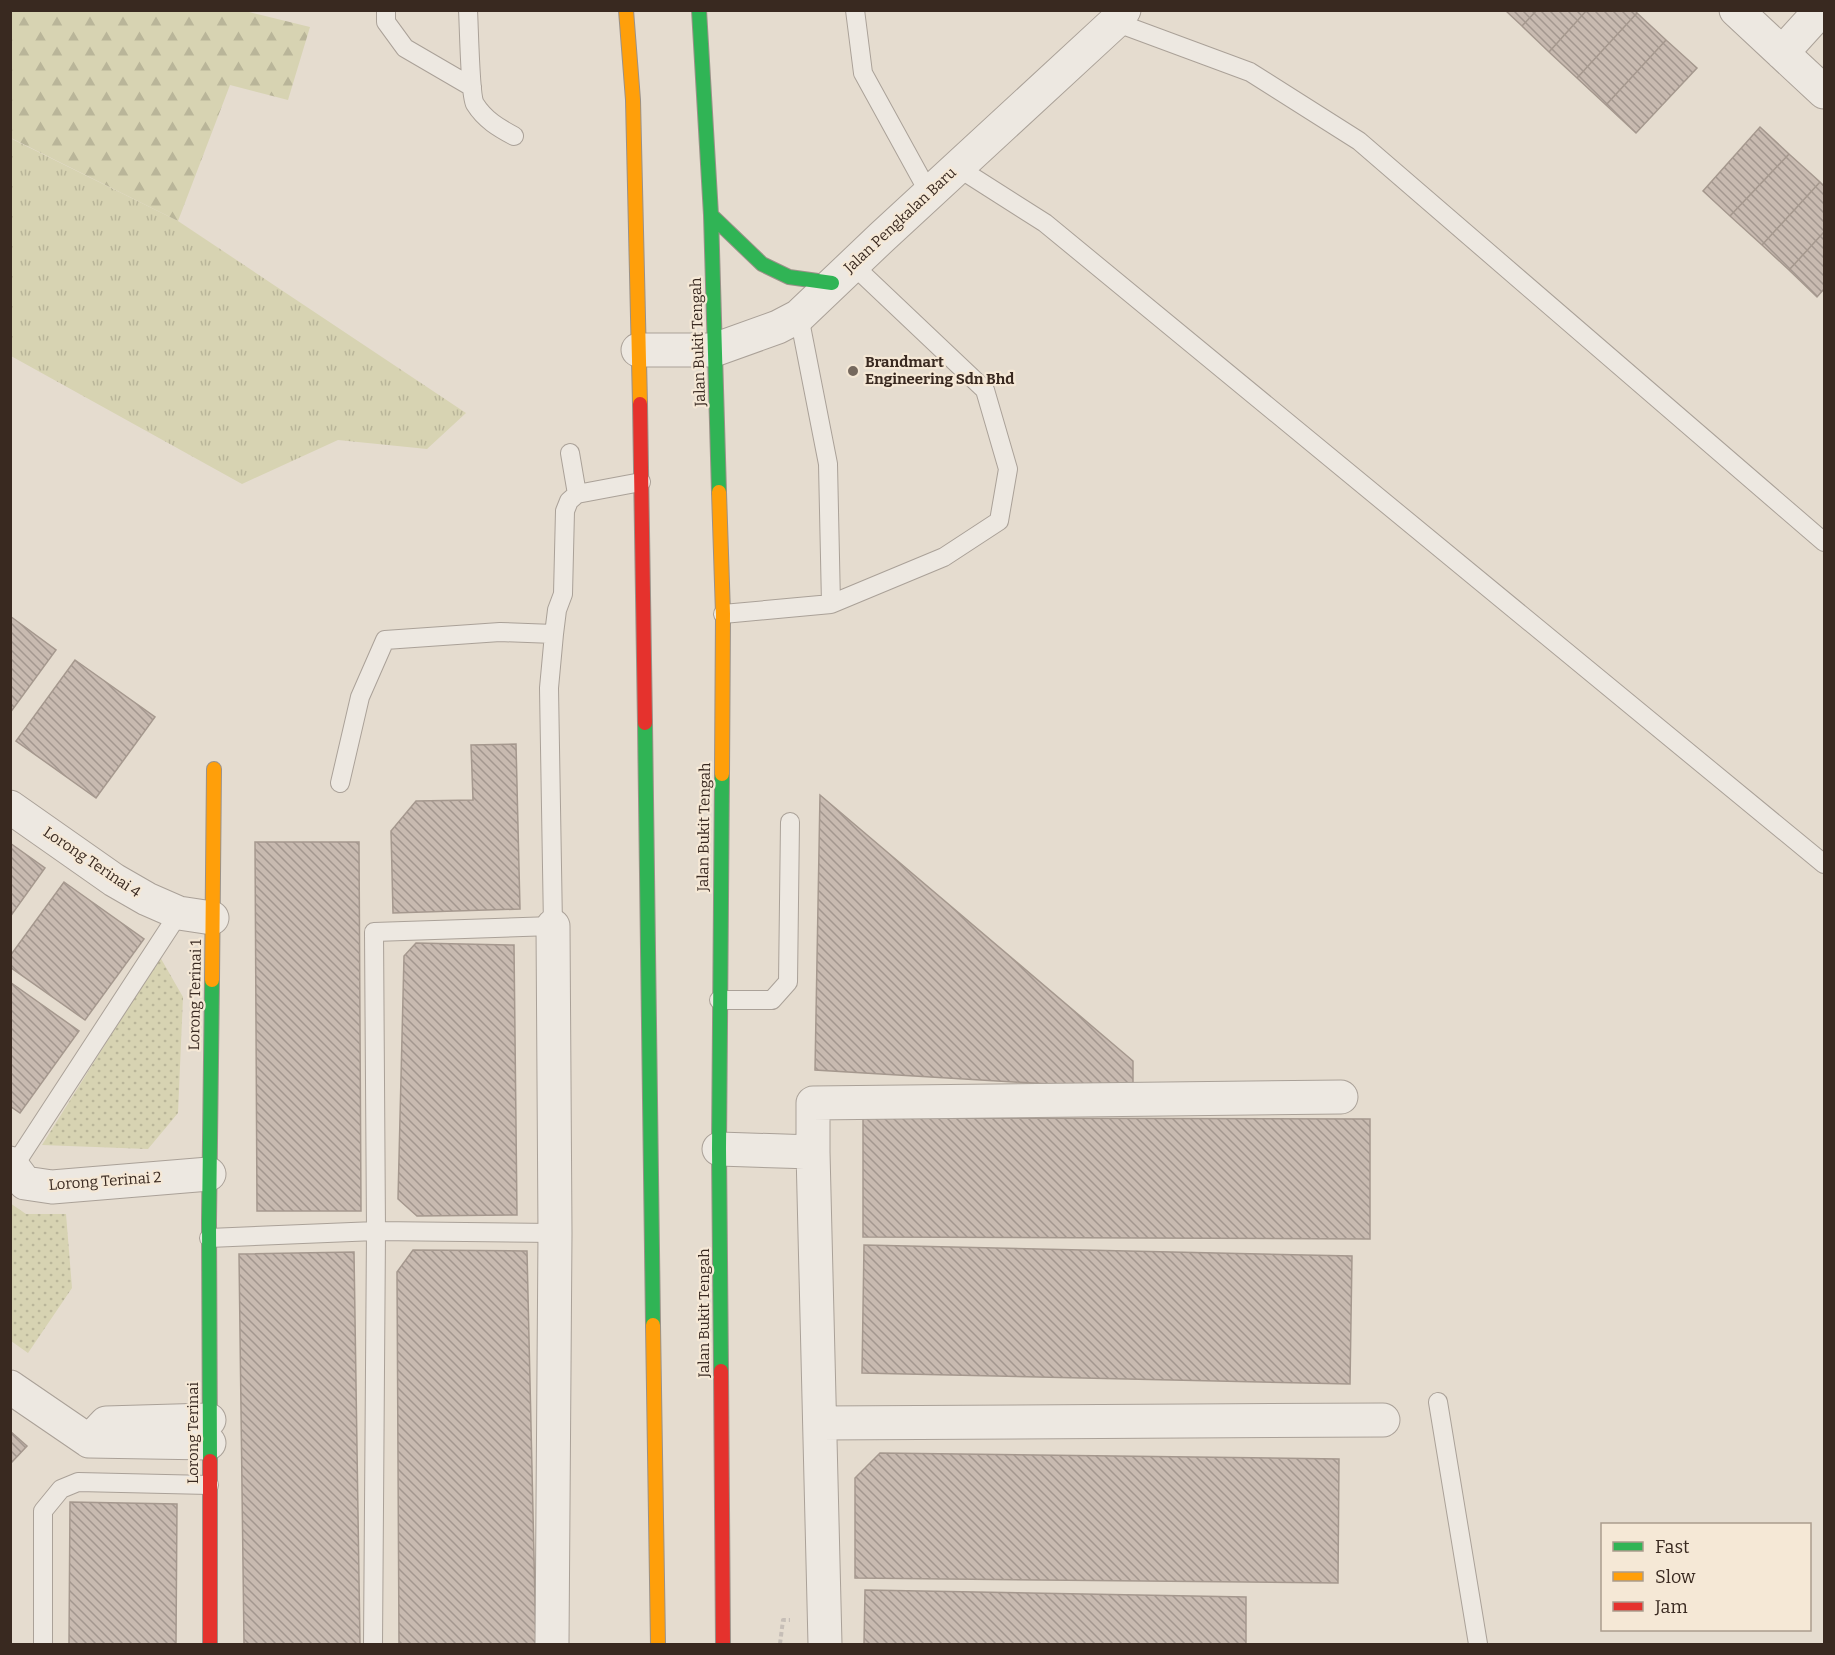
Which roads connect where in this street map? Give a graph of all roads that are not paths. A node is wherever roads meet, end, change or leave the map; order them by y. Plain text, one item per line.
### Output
1 (386, 10) edge
2 (468, 10) edge
3 (626, 10) edge
4 (699, 10) edge
5 (855, 10) edge
6 (1736, 10) edge
7 (1821, 10) edge
8 (1119, 16) edge
9 (1782, 53) junction
10 (472, 87) junction
11 (1824, 92) edge
12 (514, 136) dead end
13 (957, 167) junction
14 (929, 193) junction
15 (711, 215) junction
16 (843, 274) junction
17 (799, 316) junction
18 (638, 350) junction
19 (714, 350) junction
20 (570, 453) dead end
21 (641, 482) junction
22 (577, 494) junction
23 (1824, 542) edge
24 (831, 604) junction
25 (723, 614) junction
26 (554, 634) junction
27 (214, 769) dead end
28 (340, 783) dead end
29 (10, 807) edge
30 (790, 822) dead end
31 (1824, 864) edge
32 (179, 913) junction
33 (212, 918) junction
34 (554, 926) junction
35 (719, 1000) junction
36 (1341, 1097) dead end
37 (719, 1149) junction
38 (813, 1152) junction
39 (12, 1164) edge
40 (209, 1174) junction
41 (209, 1230) junction
42 (376, 1231) junction
43 (555, 1233) junction
44 (10, 1387) edge
45 (1438, 1402) dead end
46 (1383, 1420) dead end
47 (820, 1423) junction
48 (209, 1431) junction
49 (209, 1485) junction
50 (43, 1644) edge
51 (210, 1644) edge
52 (373, 1644) edge
53 (552, 1644) edge
54 (658, 1644) edge
55 (723, 1644) edge
56 (825, 1644) edge
57 (1478, 1644) edge

1 - 10 lane
2 - 10 lane
3 - 18 main road
4 - 15 main road, Jalan Bukit Tengah
5 - 14 lane
6 - 9 street
7 - 9 street
8 - 13 street, Jalan Pengkalan Baru
8 - 23 lane
9 - 11 street
10 - 12 lane
13 - 14 street, Jalan Pengkalan Baru
13 - 31 lane
14 - 16 street, Jalan Pengkalan Baru
15 - 16 main road
15 - 19 main road, Jalan Bukit Tengah
16 - 17 street, Jalan Pengkalan Baru
16 - 24 lane
17 - 19 street, Jalan Pengkalan Baru
17 - 24 lane
18 - 19 street, Jalan Pengkalan Baru
18 - 21 main road
19 - 25 main road, Jalan Bukit Tengah
20 - 22 lane
21 - 22 lane
21 - 54 main road
22 - 26 lane
24 - 25 lane
25 - 35 main road, Jalan Bukit Tengah
26 - 28 lane
26 - 34 lane
27 - 33 main road, Lorong Terinai 1
29 - 32 street, Lorong Terinai 4
30 - 35 lane
32 - 33 street, Lorong Terinai 4
32 - 39 lane
33 - 40 main road, Lorong Terinai 1
34 - 42 lane
34 - 43 street
35 - 37 main road, Jalan Bukit Tengah
36 - 38 street
37 - 38 street
37 - 55 main road, Jalan Bukit Tengah
38 - 47 street
39 - 40 street, Lorong Terinai 2
40 - 41 main road, Lorong Terinai 1
41 - 42 lane
41 - 48 main road, Lorong Terinai
42 - 43 lane
42 - 52 lane
43 - 53 street
44 - 48 street
45 - 57 lane
46 - 47 street
47 - 56 street
48 - 49 main road, Lorong Terinai
49 - 50 lane
49 - 51 main road, Lorong Terinai

